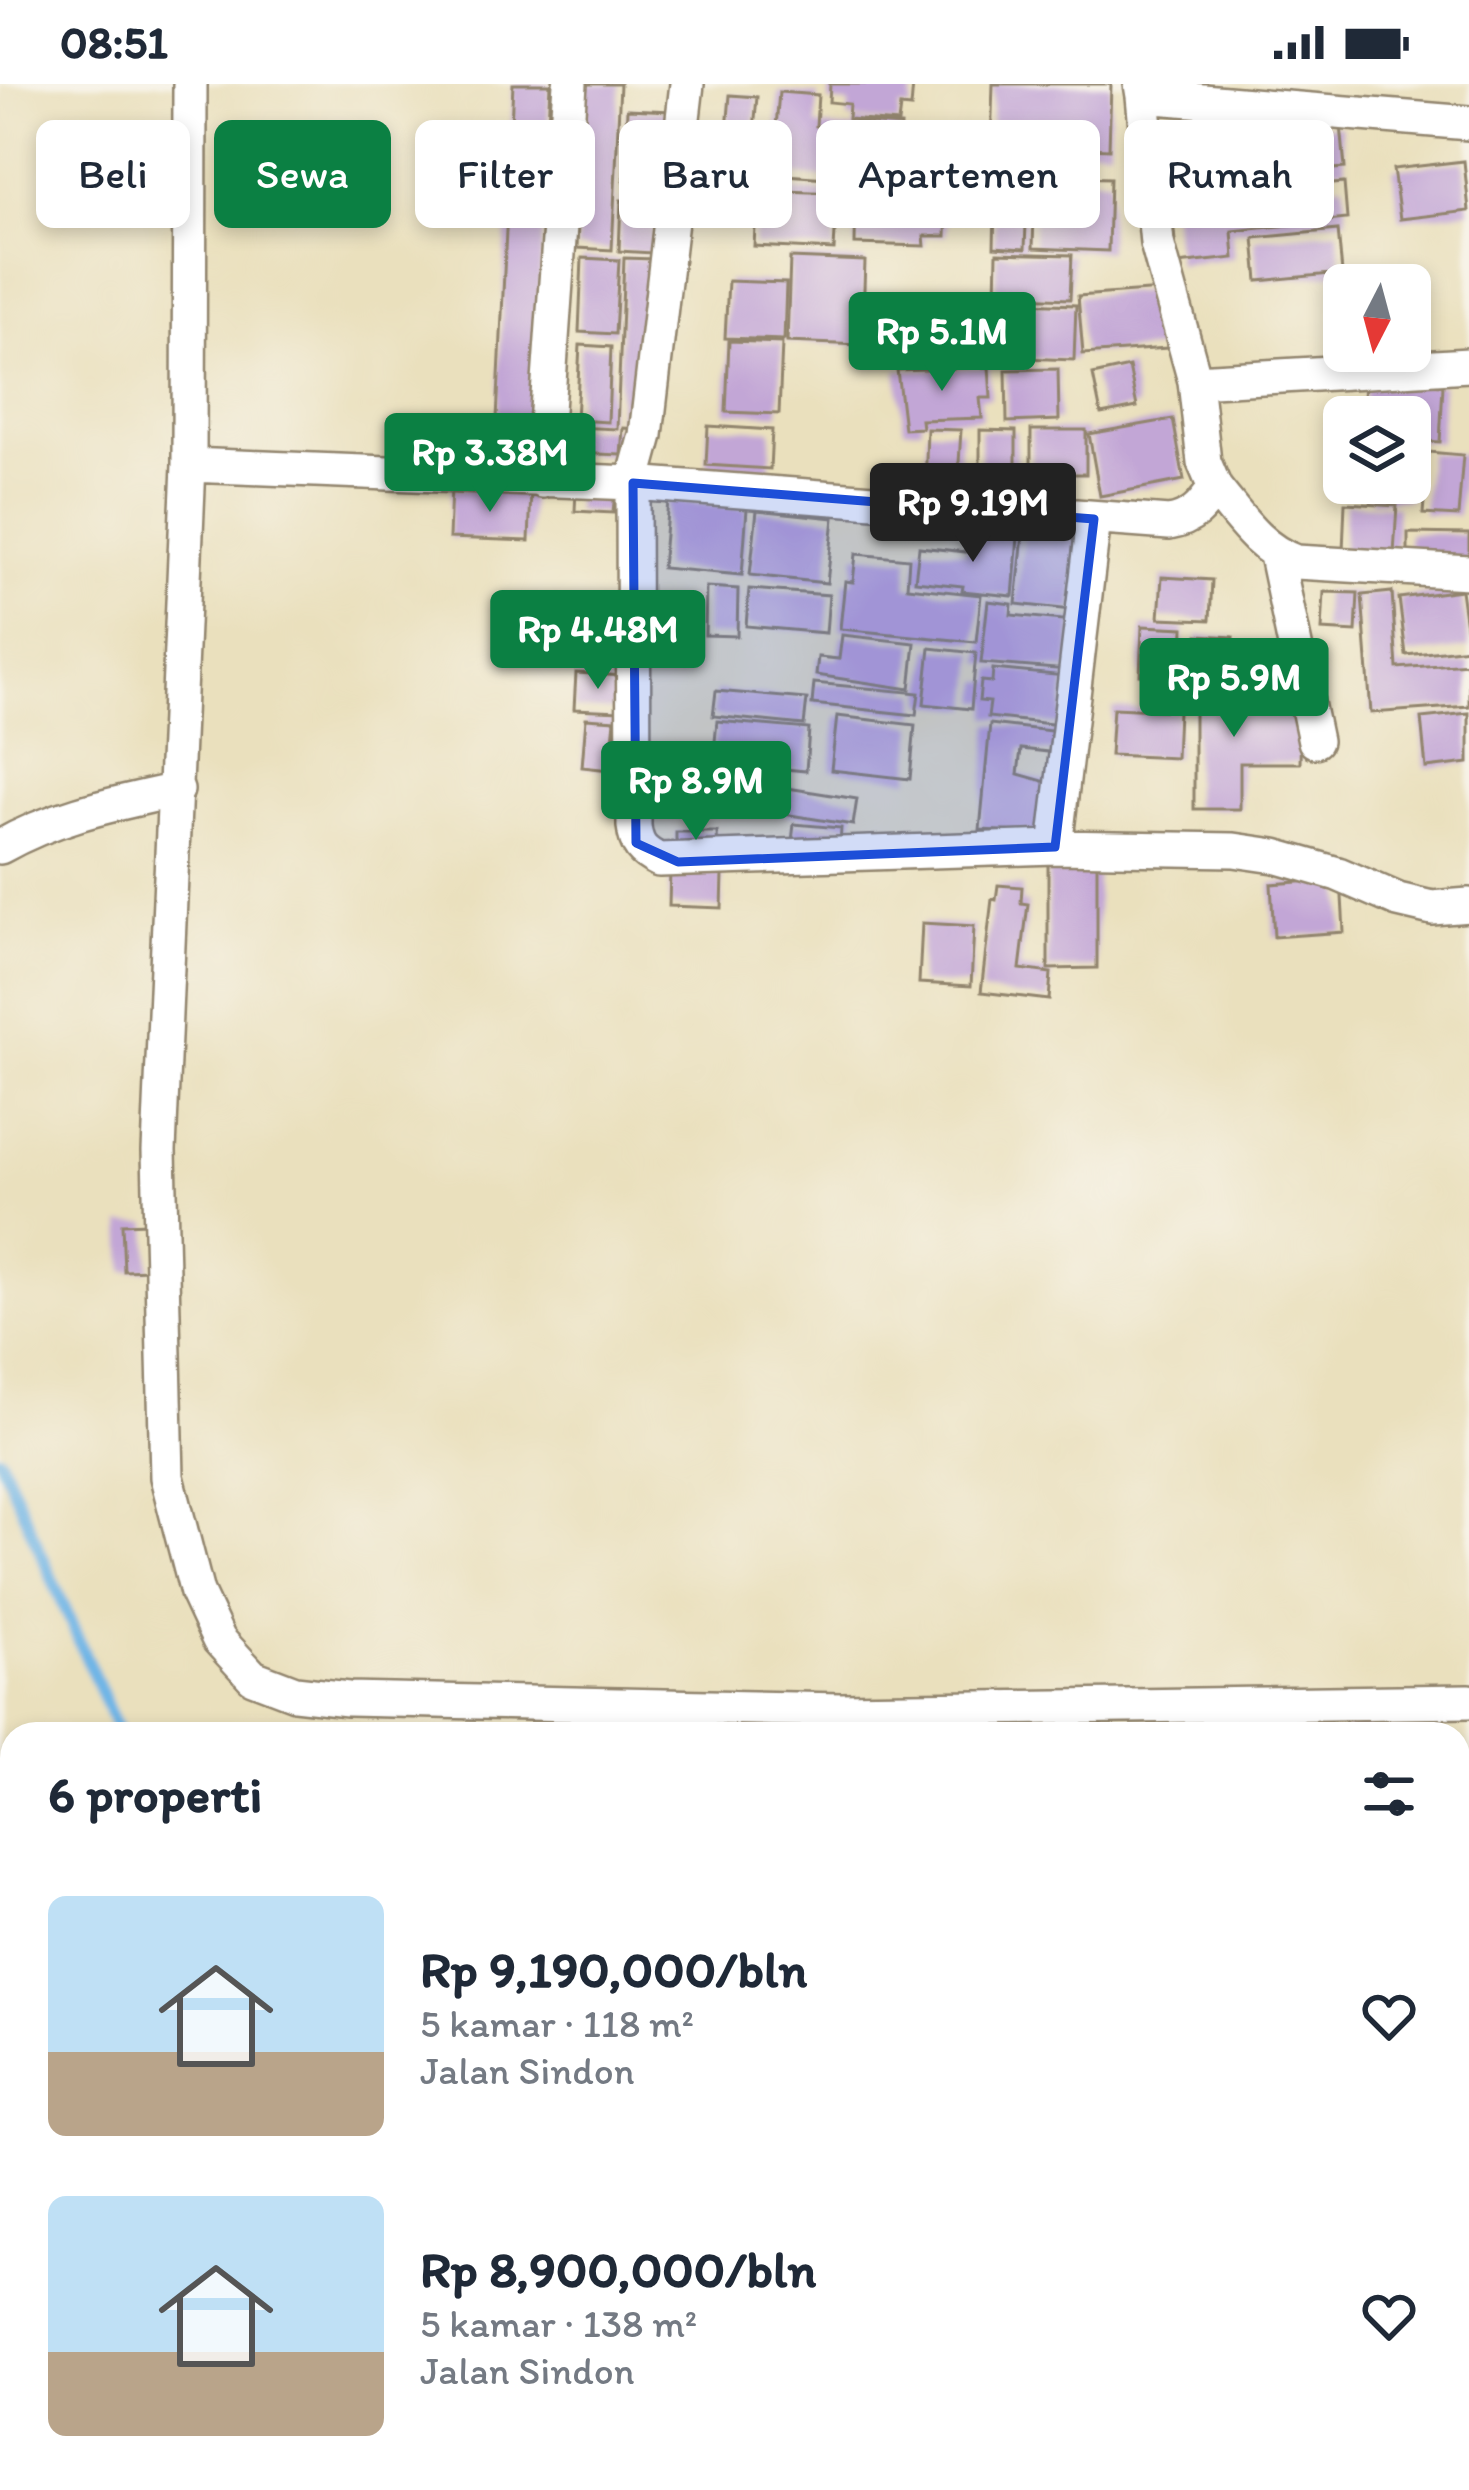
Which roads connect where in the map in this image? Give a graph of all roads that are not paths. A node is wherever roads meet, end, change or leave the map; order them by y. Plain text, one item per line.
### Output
1 (190, 84) edge
2 (570, 84) edge
3 (687, 84) edge
4 (1142, 90) edge
5 (1469, 123) edge
6 (1469, 365) edge
7 (1195, 381) junction
8 (189, 465) junction
9 (542, 481) junction
10 (633, 483) junction
11 (1215, 488) junction
12 (1094, 519) junction
13 (1276, 555) junction
14 (1469, 572) edge
15 (1316, 741) dead end
16 (177, 790) junction
17 (0, 847) edge
18 (1055, 847) junction
19 (1469, 905) edge
20 (1469, 1701) edge

1 - 8 street
2 - 9 street
3 - 10 street
4 - 5 street
4 - 7 street
6 - 7 street
7 - 11 street
8 - 9 street
8 - 16 street
9 - 10 street
10 - 12 street
10 - 18 street
11 - 12 street
11 - 13 street
12 - 18 street
13 - 14 street
13 - 15 street
16 - 17 street
16 - 20 street
18 - 19 street

